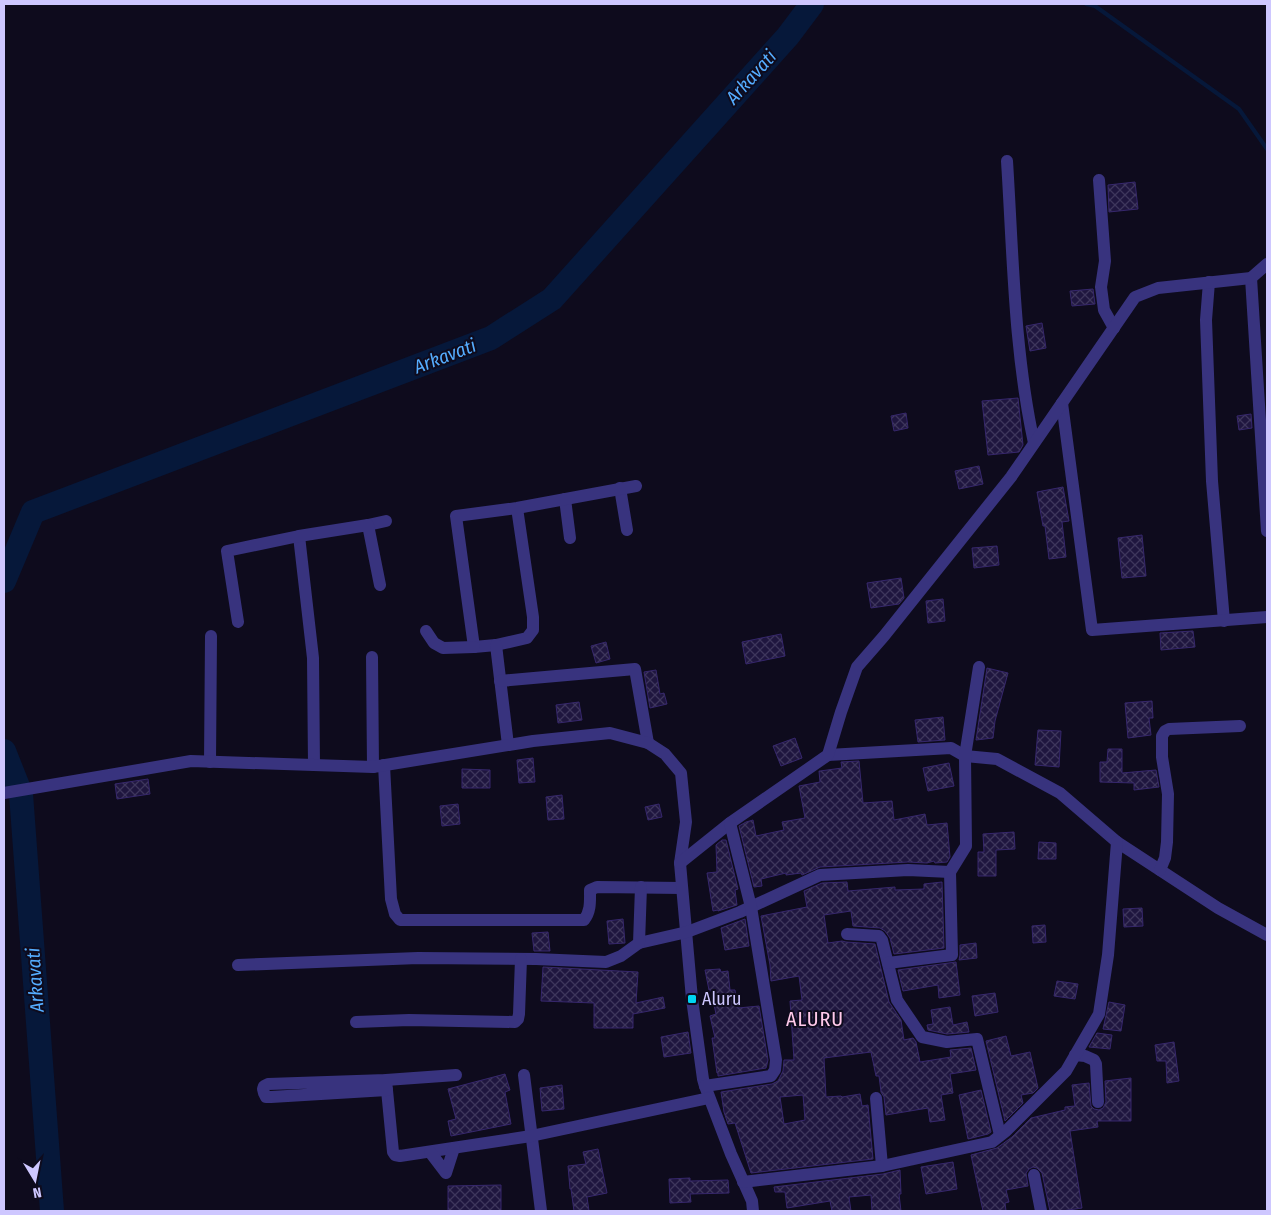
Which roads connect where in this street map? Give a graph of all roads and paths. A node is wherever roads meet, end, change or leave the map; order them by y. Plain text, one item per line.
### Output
1 (1007, 160) dead end
2 (1099, 180) dead end
3 (1267, 264) edge
4 (1252, 278) junction
5 (1209, 282) junction
6 (1114, 328) junction
7 (1062, 403) junction
8 (1034, 443) junction
9 (636, 486) dead end
10 (620, 488) junction
11 (565, 499) junction
12 (517, 508) junction
13 (386, 521) dead end
14 (368, 525) junction
15 (627, 530) dead end
16 (1267, 531) edge
17 (299, 536) junction
18 (570, 538) dead end
19 (380, 585) dead end
20 (1267, 617) edge
21 (1224, 621) junction
22 (238, 622) dead end
23 (426, 631) dead end
24 (211, 636) dead end
25 (496, 645) junction
26 (474, 647) junction
27 (372, 657) dead end
28 (979, 667) dead end
29 (500, 680) junction
30 (1240, 726) dead end
31 (648, 743) junction
32 (508, 745) junction
33 (828, 755) junction
34 (965, 756) junction
35 (210, 762) junction
36 (314, 765) junction
37 (378, 766) junction
38 (4, 793) edge
39 (730, 823) junction
40 (1117, 842) junction
41 (680, 864) junction
42 (1160, 870) junction
43 (950, 872) junction
44 (641, 888) junction
45 (682, 888) junction
46 (751, 907) junction
47 (687, 932) junction
48 (847, 934) dead end
49 (1267, 935) edge
50 (639, 943) junction
51 (521, 959) junction
52 (888, 963) junction
53 (238, 965) dead end
54 (356, 1022) dead end
55 (1075, 1055) junction
56 (456, 1075) dead end
57 (524, 1075) dead end
58 (386, 1085) junction
59 (707, 1092) junction
60 (876, 1098) dead end
61 (1098, 1102) dead end
62 (1000, 1135) junction
63 (531, 1136) junction
64 (454, 1148) junction
65 (430, 1152) junction
66 (882, 1166) junction
67 (1034, 1175) dead end
68 (743, 1182) junction
69 (541, 1211) edge
70 (753, 1211) edge
71 (1041, 1211) edge

1 - 8 street
2 - 6 street
3 - 4 street
4 - 5 street
4 - 16 street
5 - 6 street
5 - 21 street
6 - 7 street
7 - 8 street
7 - 21 street
8 - 33 street
9 - 10 street
10 - 11 street
10 - 15 street
11 - 12 street
11 - 18 street
12 - 25 street
12 - 26 street
13 - 14 street
14 - 17 street
14 - 19 street
17 - 22 street
17 - 36 street
20 - 21 street
23 - 26 street
24 - 35 street
25 - 26 street
25 - 29 street
27 - 37 street
28 - 34 street
29 - 31 street
29 - 32 street
30 - 42 street
31 - 32 street
31 - 41 street
32 - 37 street
33 - 34 street
33 - 39 street
34 - 40 street
34 - 43 street
35 - 36 street
35 - 38 street
36 - 37 street
37 - 44 street
39 - 41 street
39 - 46 street
40 - 42 street
40 - 55 street
41 - 45 street
42 - 49 street
43 - 46 street
43 - 52 street
44 - 45 street
44 - 50 street
45 - 47 street
46 - 47 street
46 - 59 street
47 - 50 street
47 - 59 street
48 - 52 street
50 - 51 street
51 - 53 street
51 - 54 street
52 - 62 street
55 - 61 street
55 - 62 street
56 - 58 street
57 - 63 street
58 - 58 street
58 - 65 street
59 - 63 street
59 - 68 street
60 - 66 street
62 - 66 street
63 - 64 street
63 - 69 street
64 - 65 street
64 - 65 street
66 - 68 street
67 - 71 street
68 - 70 street

